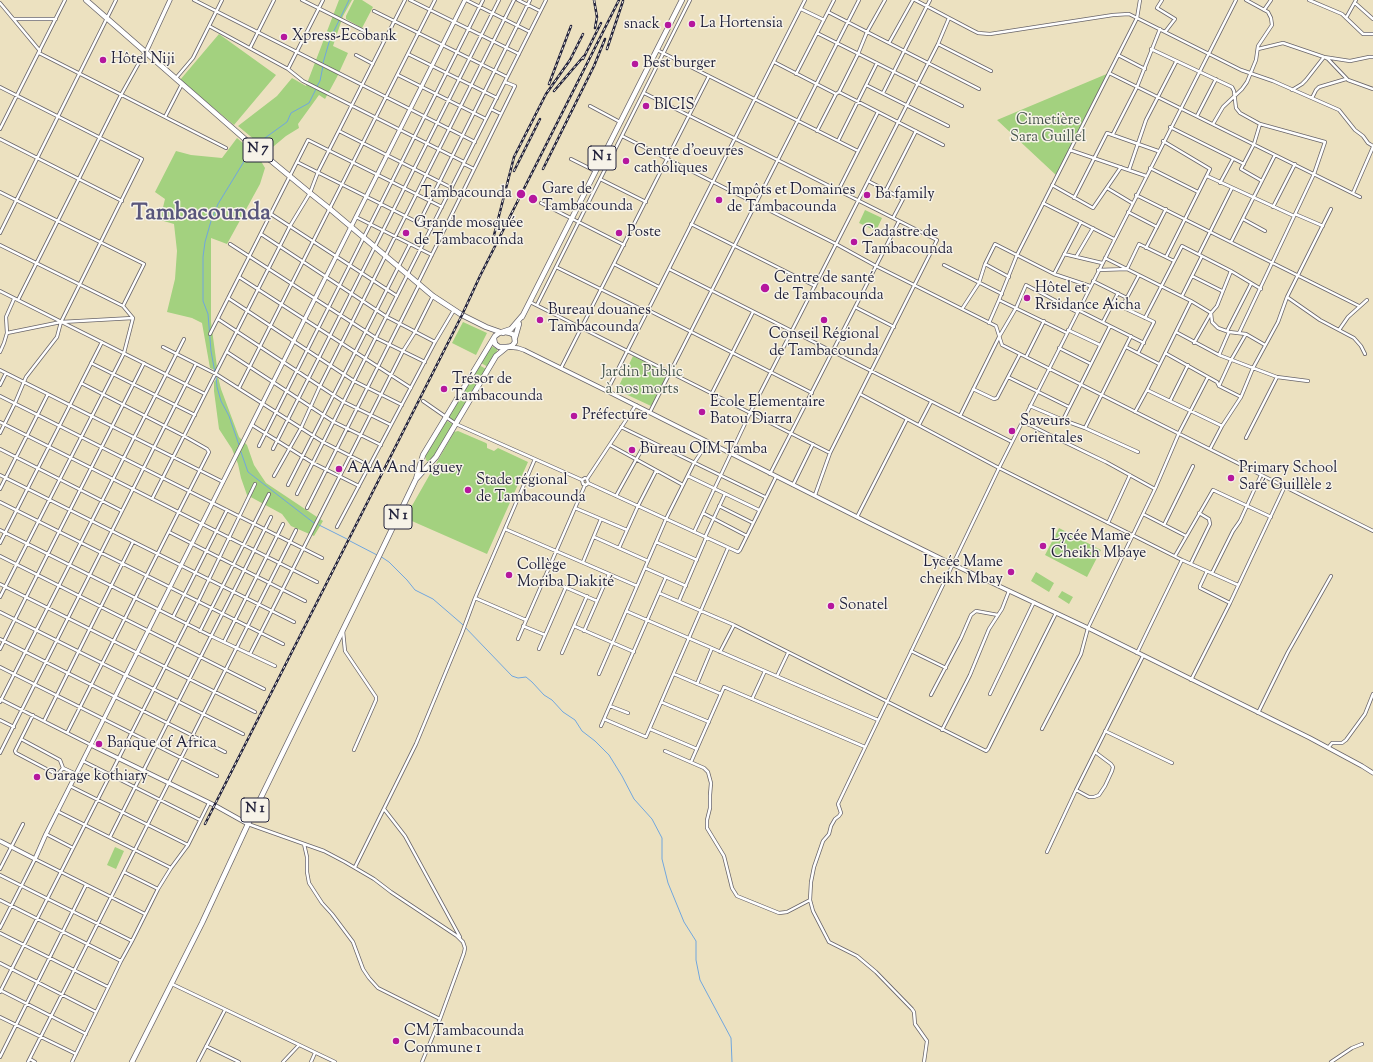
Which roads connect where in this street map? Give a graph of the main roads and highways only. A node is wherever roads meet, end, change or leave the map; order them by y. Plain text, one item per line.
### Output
1 (86, 0) edge
2 (170, 0) edge
3 (465, 0) edge
4 (682, 0) edge
5 (146, 52) junction
6 (351, 227) junction
7 (522, 315) junction
8 (486, 327) junction
9 (503, 333) junction
10 (494, 338) junction
11 (515, 339) junction
12 (507, 347) junction
13 (524, 350) junction
14 (416, 479) junction
15 (91, 745) junction
16 (1373, 773) edge
17 (248, 824) junction
18 (0, 841) edge
19 (132, 1062) edge

1 - 5 highway, N 7
2 - 5 main road
3 - 6 main road
4 - 7 highway, N 1
5 - 6 highway, N 7
6 - 8 highway, N 7
6 - 15 main road
7 - 9 highway, N 1
7 - 11 highway, N 1
8 - 9 highway, N 7
8 - 10 highway, N 7
9 - 10 highway
9 - 11 highway
10 - 12 highway
10 - 14 highway, N 1
11 - 12 highway
11 - 13 main road
12 - 13 main road
12 - 14 highway, N 1
13 - 16 main road
14 - 17 highway, N 1
15 - 17 main road
15 - 18 main road
17 - 19 highway, N 1

